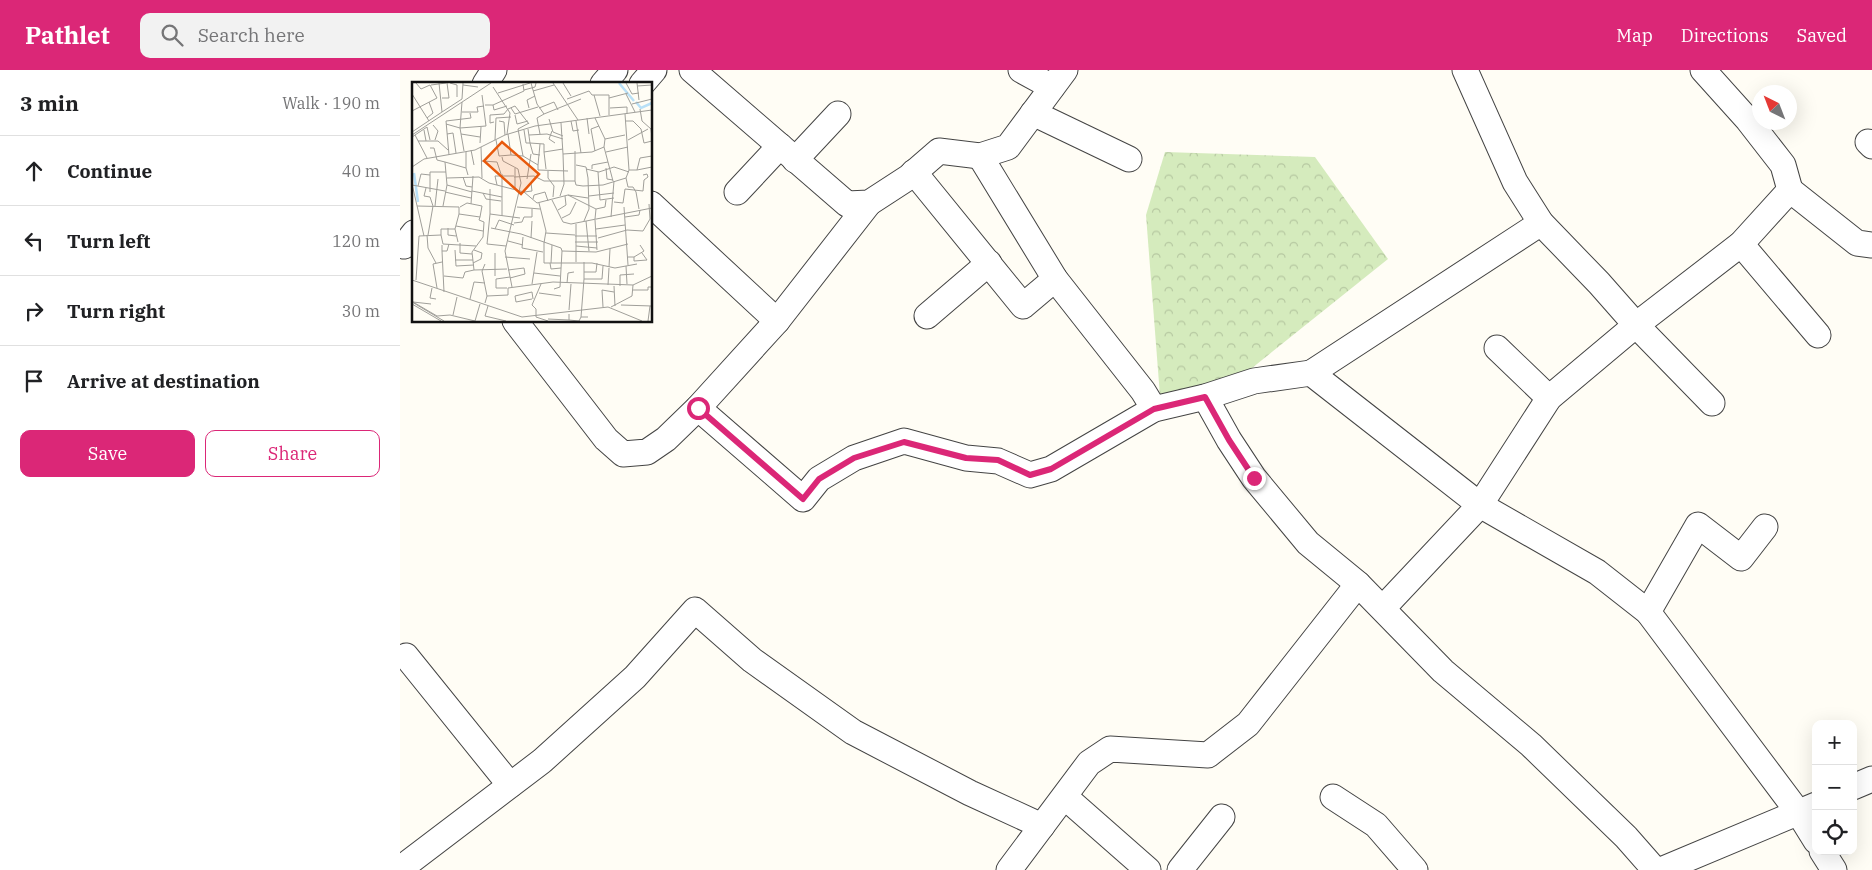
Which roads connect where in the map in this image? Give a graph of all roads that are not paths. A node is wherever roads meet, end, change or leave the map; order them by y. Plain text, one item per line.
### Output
1 (494, 70) edge
2 (615, 70) edge
3 (654, 70) edge
4 (1021, 70) edge
5 (1465, 70) edge
6 (1703, 70) edge
7 (705, 74) edge
8 (1058, 78) edge
9 (486, 82) edge
10 (605, 82) edge
11 (644, 82) edge
12 (1033, 113) junction
13 (838, 114) dead end
14 (787, 153) junction
15 (980, 156) junction
16 (1129, 159) dead end
17 (914, 172) junction
18 (1790, 190) junction
19 (738, 192) dead end
20 (869, 203) junction
21 (652, 205) edge
22 (1541, 223) junction
23 (1741, 244) junction
24 (1872, 245) edge
25 (989, 263) junction
26 (1055, 279) junction
27 (927, 316) dead end
28 (777, 321) junction
29 (516, 322) edge
30 (1636, 325) junction
31 (1818, 335) dead end
32 (1497, 348) dead end
33 (1311, 373) junction
34 (1205, 397) junction
35 (1549, 398) junction
36 (1712, 403) dead end
37 (698, 408) junction
38 (1154, 409) junction
39 (1480, 505) junction
40 (1765, 527) dead end
41 (1358, 584) junction
42 (1383, 608) junction
43 (1648, 612) junction
44 (406, 656) dead end
45 (1872, 779) edge
46 (510, 785) junction
47 (1857, 785) edge
48 (1064, 796) junction
49 (1333, 797) dead end
50 (1807, 808) edge
51 (1222, 817) dead end
52 (1042, 826) junction
53 (1812, 826) edge
54 (1825, 855) edge
55 (400, 869) edge
56 (1009, 870) edge
57 (1148, 870) edge
58 (1180, 870) edge
59 (1415, 870) edge
60 (1655, 870) edge
61 (1661, 870) edge
62 (1834, 870) edge

1 - 9 street
2 - 10 street
3 - 11 street
4 - 8 street
5 - 22 street
6 - 18 street
7 - 14 street
8 - 12 street
12 - 15 street
12 - 16 street
13 - 14 street
14 - 19 street
14 - 20 street
15 - 17 street
15 - 26 street
17 - 20 street
17 - 25 street
18 - 23 street
18 - 24 street
20 - 28 street
21 - 28 street
22 - 30 street
22 - 33 street
23 - 30 street
23 - 31 street
25 - 26 street
25 - 27 street
26 - 38 street
28 - 37 street
29 - 37 street
30 - 35 street
30 - 36 street
32 - 35 street
33 - 34 street
33 - 39 street
34 - 38 street
34 - 41 street
35 - 39 street
37 - 38 street
39 - 42 street
39 - 43 street
40 - 43 street
41 - 42 street
41 - 48 street
42 - 60 street
43 - 50 street
44 - 46 street
45 - 47 street
46 - 52 street
46 - 55 street
48 - 52 street
48 - 57 street
49 - 59 street
50 - 53 street
50 - 61 street
51 - 58 street
52 - 56 street
54 - 62 street

